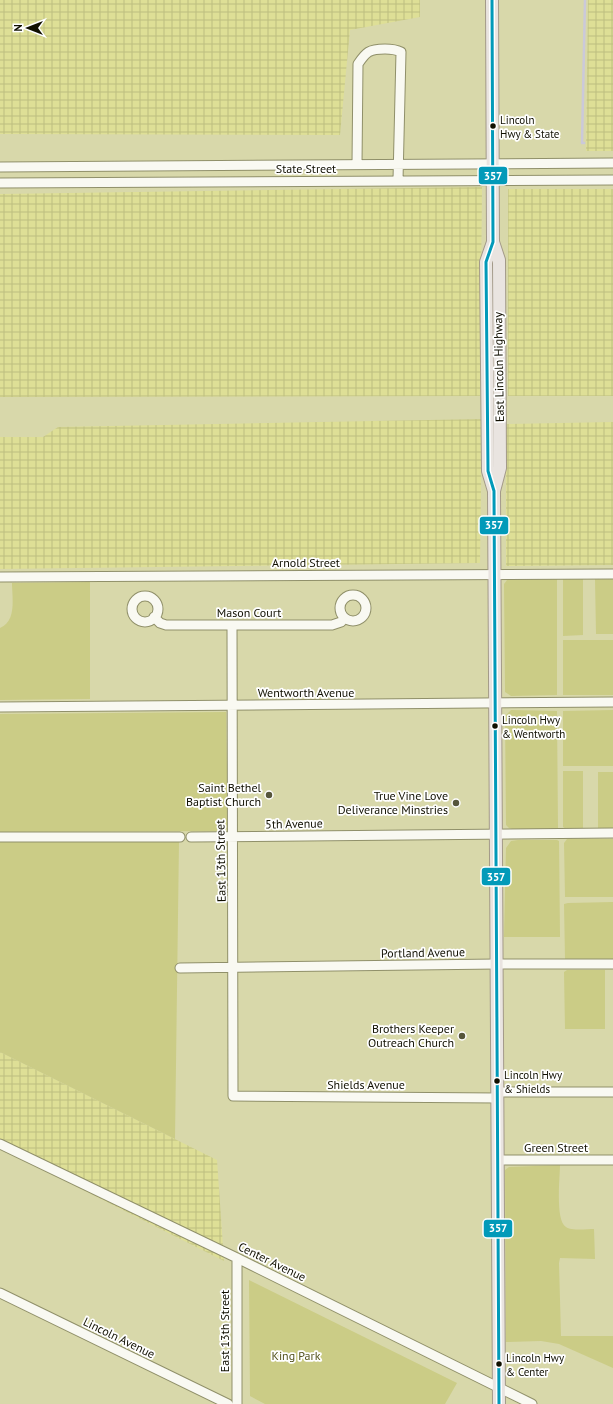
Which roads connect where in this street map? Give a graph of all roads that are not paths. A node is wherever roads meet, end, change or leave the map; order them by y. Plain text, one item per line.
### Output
1 (492, 0) edge
2 (613, 163) edge
3 (357, 164) junction
4 (398, 164) junction
5 (493, 164) junction
6 (0, 167) edge
7 (398, 180) junction
8 (493, 180) junction
9 (613, 180) edge
10 (0, 183) edge
11 (495, 574) junction
12 (613, 574) edge
13 (0, 577) edge
14 (154, 617) dead end
15 (345, 618) dead end
16 (232, 625) junction
17 (613, 702) edge
18 (496, 703) junction
19 (232, 705) junction
20 (0, 707) edge
21 (613, 833) edge
22 (496, 834) junction
23 (0, 837) edge
24 (180, 837) dead end
25 (191, 837) dead end
26 (233, 837) junction
27 (497, 964) junction
28 (613, 964) edge
29 (234, 967) junction
30 (180, 968) dead end
31 (613, 1092) edge
32 (498, 1095) junction
33 (233, 1096) joint
34 (0, 1144) edge
35 (498, 1160) junction
36 (613, 1160) edge
37 (237, 1258) junction
38 (0, 1293) edge
39 (499, 1388) junction
40 (228, 1404) edge
41 (237, 1404) edge
42 (499, 1404) edge
43 (532, 1404) edge

1 - 5 main road, East Lincoln Highway
2 - 5 street, State Street
3 - 4 street, State Street
3 - 4 street
3 - 6 street, State Street
4 - 5 street, State Street
4 - 7 street
5 - 8 main road, East Lincoln Highway
7 - 8 street, State Street
7 - 10 street, State Street
8 - 9 street, State Street
8 - 11 main road, East Lincoln Highway
11 - 12 street, Arnold Street
11 - 13 street, Arnold Street
11 - 18 main road, East Lincoln Highway
14 - 16 street, Mason Court
15 - 16 street, Mason Court
16 - 19 street, East 13th Street
17 - 18 street, Wentworth Avenue
18 - 19 street, Wentworth Avenue
18 - 22 main road, East Lincoln Highway
19 - 20 street, Wentworth Avenue
19 - 26 street, East 13th Street
21 - 22 street, 5th Avenue
22 - 26 street, 5th Avenue
22 - 27 main road, East Lincoln Highway
23 - 24 street
25 - 26 street, 5th Avenue
26 - 29 street, East 13th Street
27 - 28 street, Portland Avenue
27 - 29 street, Portland Avenue
27 - 32 main road, East Lincoln Highway
29 - 30 street, Portland Avenue
29 - 33 street, East 13th Street
31 - 32 street, Shields Avenue
32 - 33 street, Shields Avenue
32 - 35 main road, East Lincoln Highway
34 - 37 street, Center Avenue
35 - 36 street, Green Street
35 - 39 main road, East Lincoln Highway
37 - 39 street, Center Avenue
37 - 41 street, East 13th Street
38 - 40 street, Lincoln Avenue
39 - 42 main road, East Lincoln Highway
39 - 43 street, Center Avenue

